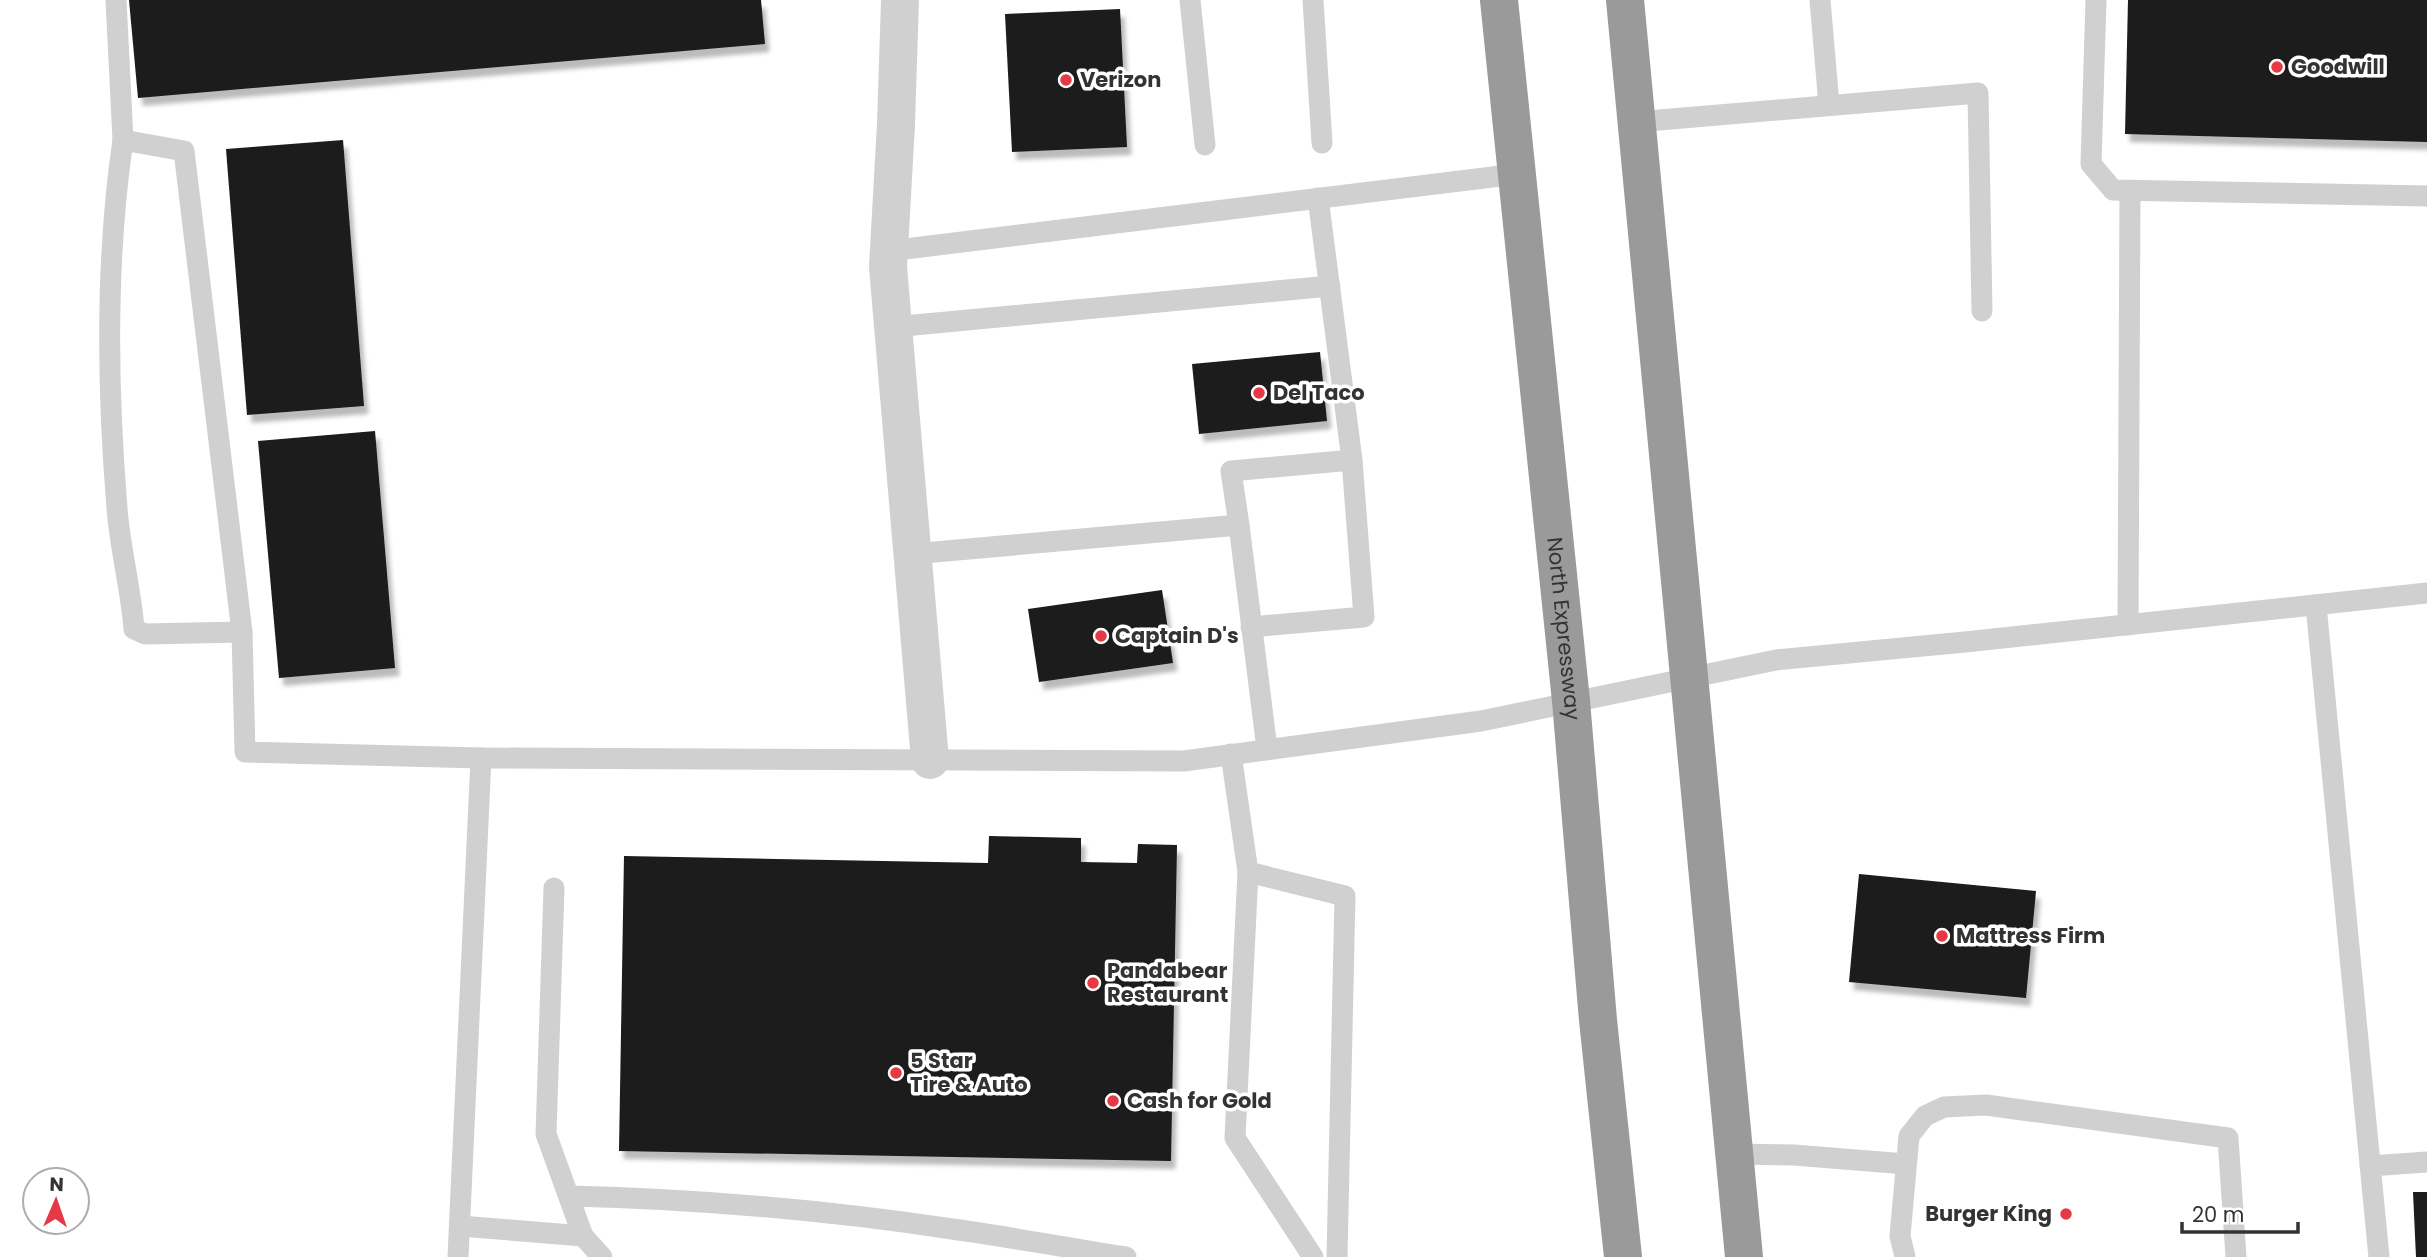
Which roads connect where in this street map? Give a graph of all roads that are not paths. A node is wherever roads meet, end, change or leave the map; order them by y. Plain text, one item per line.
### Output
1 (116, 0) edge
2 (900, 0) edge
3 (1190, 0) edge
4 (1313, 0) edge
5 (1499, 0) edge
6 (1625, 0) edge
7 (1820, 0) edge
8 (2096, 0) edge
9 (1829, 105) junction
10 (1636, 122) junction
11 (123, 140) junction
12 (1322, 143) dead end
13 (1205, 145) dead end
14 (1517, 174) junction
15 (2130, 191) junction
16 (2427, 196) edge
17 (1318, 198) junction
18 (889, 251) junction
19 (1330, 286) junction
20 (1982, 311) dead end
21 (893, 327) junction
22 (1353, 460) junction
23 (1239, 525) junction
24 (912, 554) junction
25 (2427, 593) edge
26 (2316, 605) junction
27 (2127, 625) junction
28 (1251, 626) junction
29 (242, 632) junction
30 (1689, 676) junction
31 (1571, 701) junction
32 (1267, 749) junction
33 (1231, 754) junction
34 (481, 758) junction
35 (930, 760) junction
36 (1248, 872) junction
37 (554, 888) dead end
38 (1733, 1154) junction
39 (2427, 1162) edge
40 (1906, 1164) junction
41 (2370, 1166) junction
42 (569, 1196) junction
43 (460, 1226) junction
44 (583, 1236) junction
45 (458, 1257) edge
46 (603, 1257) edge
47 (1126, 1257) edge
48 (1313, 1257) edge
49 (1337, 1257) edge
50 (1623, 1257) edge
51 (1744, 1257) edge
52 (1905, 1257) edge
53 (2236, 1257) edge
54 (2379, 1257) edge

1 - 11 lane
2 - 18 street
3 - 13 lane
4 - 12 lane
5 - 14 highway, North Expressway
6 - 10 highway
7 - 9 lane
8 - 15 lane
9 - 10 lane
9 - 20 lane
10 - 30 highway
11 - 29 lane
11 - 29 lane
14 - 17 lane
14 - 31 highway, North Expressway
15 - 16 lane
15 - 27 lane
17 - 18 lane
17 - 19 lane
18 - 21 street
19 - 21 lane
19 - 22 lane
21 - 24 street
22 - 23 lane
22 - 28 lane
23 - 24 lane
23 - 28 lane
24 - 35 street
25 - 26 lane
26 - 27 lane
26 - 41 lane
27 - 30 lane
28 - 32 lane
29 - 34 lane
30 - 31 lane
30 - 38 highway
31 - 32 lane
31 - 50 highway, North Expressway
32 - 33 lane
33 - 35 lane
33 - 36 lane
34 - 35 lane
34 - 43 lane
36 - 48 lane
36 - 49 lane
37 - 42 lane
38 - 40 lane
38 - 51 highway
39 - 41 lane
40 - 52 lane
40 - 53 lane
41 - 54 lane
42 - 44 lane
42 - 47 lane
43 - 44 lane
43 - 45 lane
44 - 46 lane

